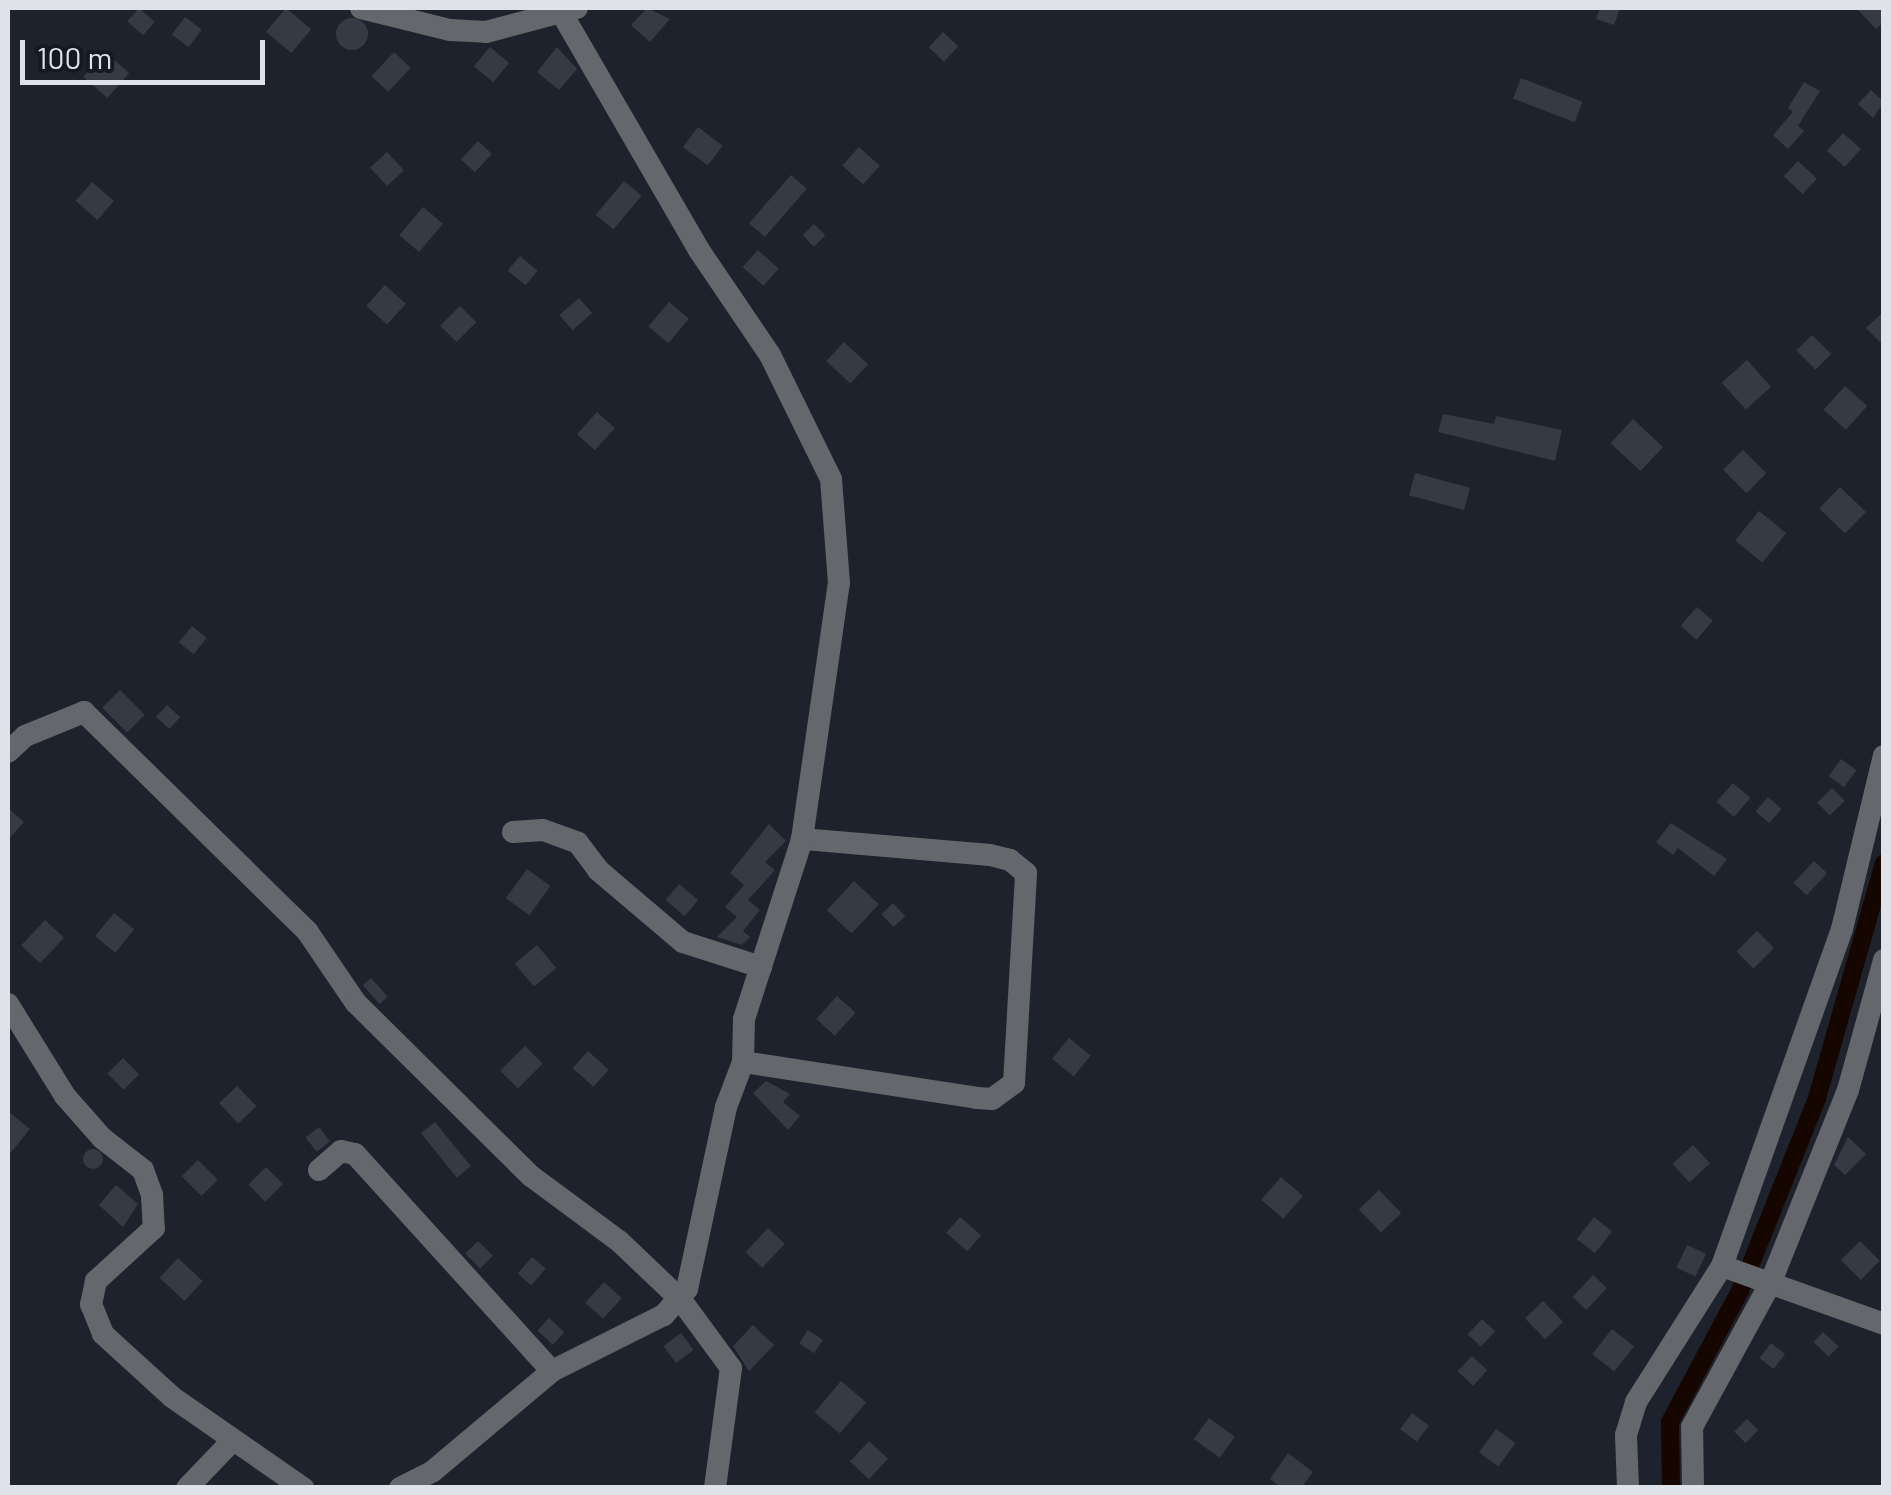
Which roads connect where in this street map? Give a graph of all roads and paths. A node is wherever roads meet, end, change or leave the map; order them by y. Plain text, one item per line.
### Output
1 (361, 8) edge
2 (570, 11) edge
3 (8, 752) edge
4 (1884, 756) edge
5 (514, 832) dead end
6 (802, 839) junction
7 (1884, 960) edge
8 (761, 967) junction
9 (8, 1004) edge
10 (743, 1062) junction
11 (320, 1170) dead end
12 (1722, 1266) junction
13 (1768, 1284) junction
14 (681, 1300) junction
15 (1884, 1324) edge
16 (552, 1371) junction
17 (232, 1441) junction
18 (406, 1486) edge
19 (186, 1488) edge
20 (302, 1488) edge
21 (715, 1488) edge
22 (1628, 1488) edge
23 (1692, 1488) edge

1 - 2 street
2 - 6 street
3 - 14 street
4 - 12 street
5 - 8 street
6 - 8 street
6 - 10 street
7 - 13 street
8 - 10 street
9 - 17 street
10 - 14 street
11 - 16 street
12 - 13 street
12 - 22 street
13 - 15 street
13 - 23 street
14 - 16 street
14 - 21 street
16 - 18 street
17 - 19 street
17 - 20 street

